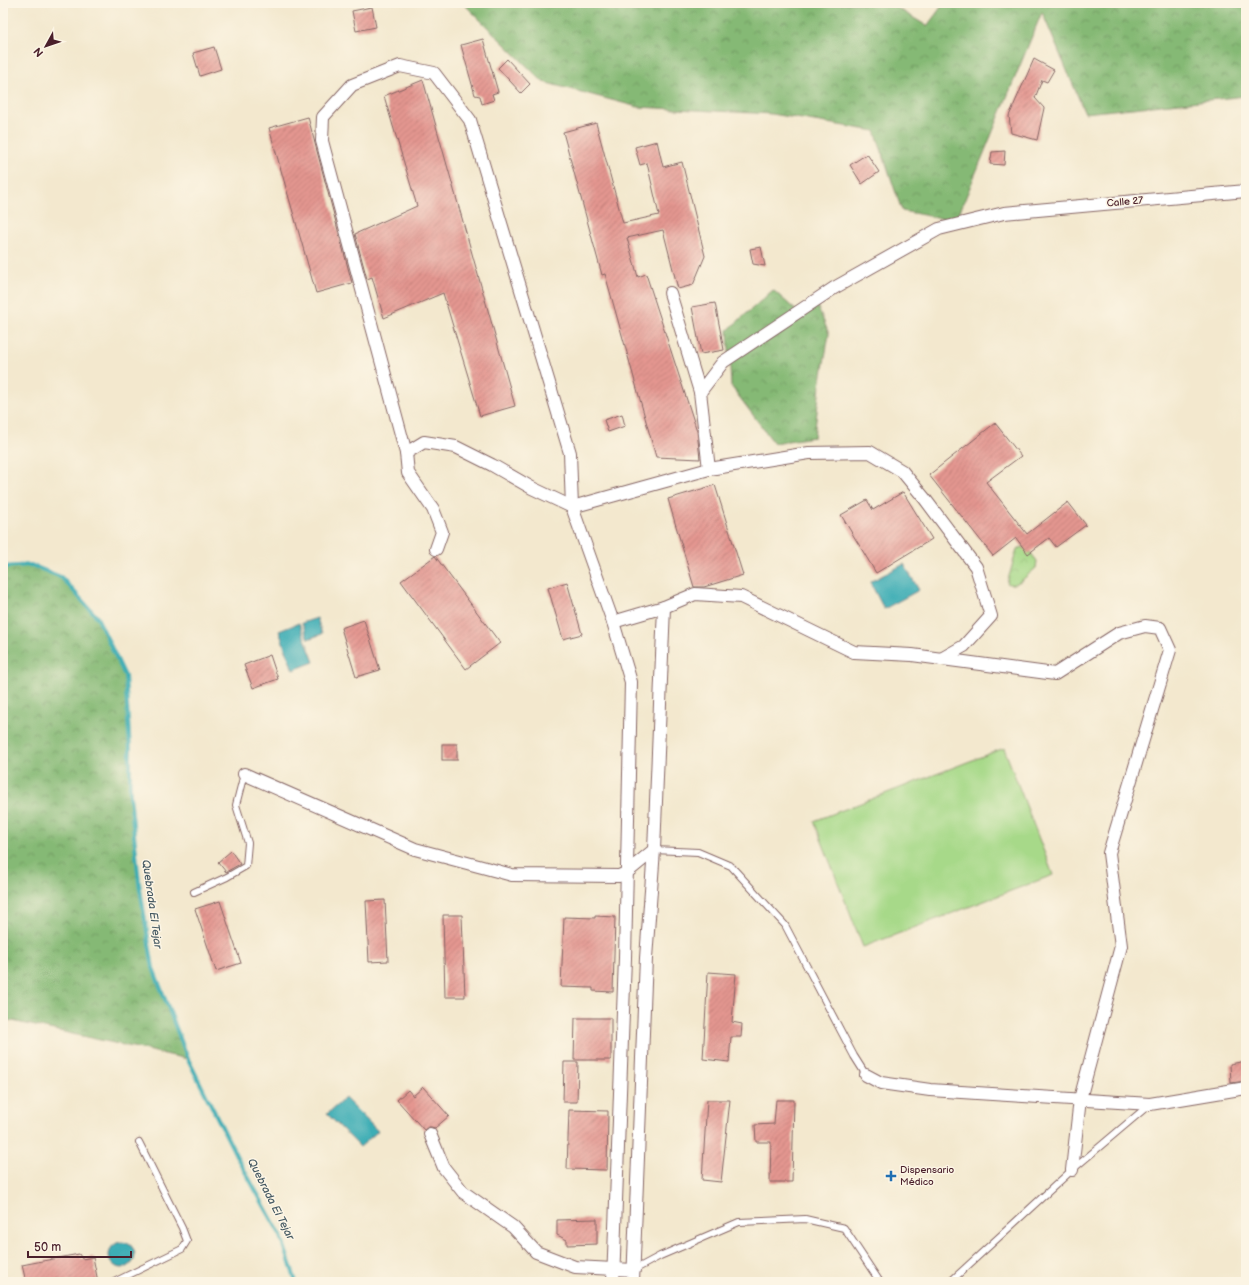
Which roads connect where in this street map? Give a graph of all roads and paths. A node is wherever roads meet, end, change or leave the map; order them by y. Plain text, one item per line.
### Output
1 (1246, 191) edge
2 (670, 293) dead end
3 (700, 392) junction
4 (406, 453) junction
5 (709, 469) junction
6 (572, 507) junction
7 (436, 549) dead end
8 (664, 607) junction
9 (613, 622) junction
10 (941, 658) junction
11 (244, 774) joint
12 (654, 850) junction
13 (626, 873) junction
14 (194, 892) dead end
15 (625, 958) junction
16 (646, 958) junction
17 (866, 1074) joint
18 (1246, 1088) edge
19 (1080, 1099) junction
20 (1150, 1104) junction
21 (430, 1134) dead end
22 (139, 1142) dead end
23 (1072, 1170) junction
24 (614, 1269) junction
25 (633, 1276) edge
26 (114, 1282) edge
27 (613, 1282) edge
28 (880, 1282) edge
29 (950, 1282) edge

1 - 3 street, Calle 27
2 - 3 street
3 - 5 street
4 - 6 street
4 - 6 street
4 - 7 street
5 - 6 street
5 - 10 street
6 - 9 street
8 - 9 street
8 - 10 street
8 - 12 street
9 - 13 street
10 - 19 street
11 - 13 street
11 - 14 lane
12 - 13 street
12 - 16 street
12 - 17 lane
13 - 15 street
15 - 16 street
15 - 24 street
16 - 25 street
17 - 19 street
18 - 20 street
19 - 20 street
19 - 23 street
20 - 23 lane
21 - 24 street
22 - 26 lane
23 - 29 lane
24 - 25 street
24 - 27 street
25 - 28 lane

